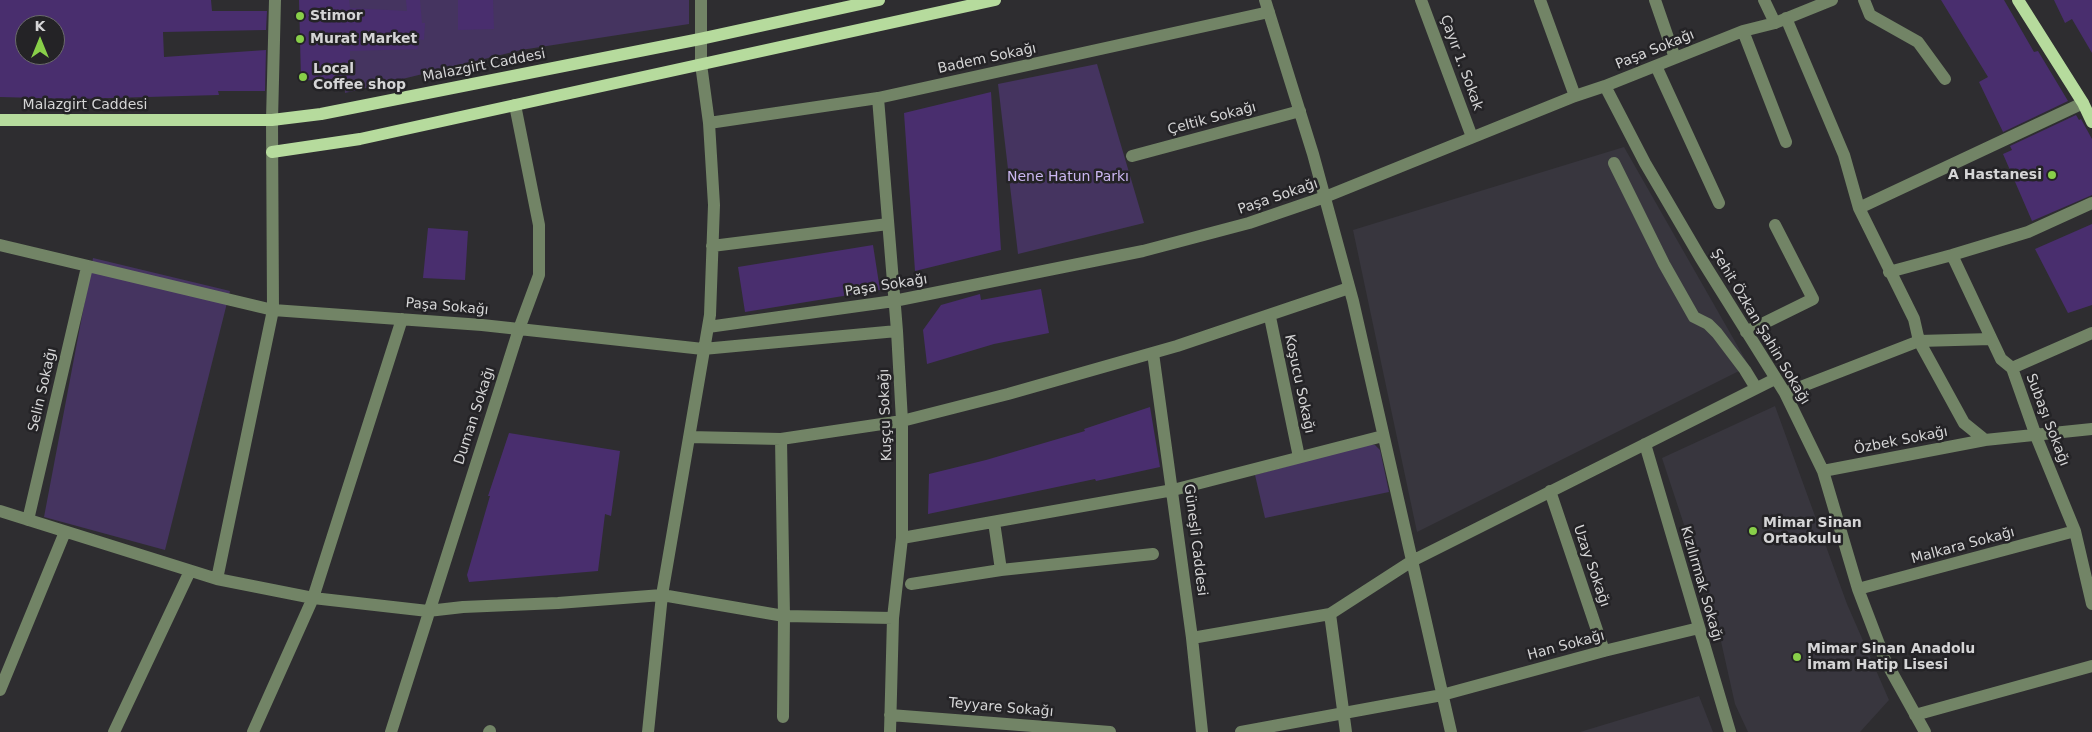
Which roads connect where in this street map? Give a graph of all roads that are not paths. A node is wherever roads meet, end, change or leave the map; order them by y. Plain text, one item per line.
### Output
1 (275, 0) edge
2 (701, 0) edge
3 (879, 0) edge
4 (995, 0) edge
5 (1421, 0) edge
6 (1540, 0) edge
7 (1655, 0) edge
8 (1764, 0) edge
9 (1832, 0) edge
10 (1864, 0) edge
11 (2018, 0) edge
12 (1267, 6) edge
13 (1780, 20) junction
14 (1743, 31) junction
15 (700, 40) junction
16 (1675, 58) junction
17 (701, 64) junction
18 (1656, 66) junction
19 (1945, 79) dead end
20 (1606, 86) junction
21 (1575, 96) junction
22 (878, 98) junction
23 (2083, 103) junction
24 (515, 105) junction
25 (1300, 111) junction
26 (0, 120) edge
27 (272, 120) junction
28 (2092, 122) edge
29 (709, 123) junction
30 (1472, 137) junction
31 (1786, 142) dead end
32 (272, 152) junction
33 (1132, 156) dead end
34 (1614, 162) dead end
35 (1325, 197) junction
36 (1719, 203) dead end
37 (2092, 203) edge
38 (1860, 208) junction
39 (888, 224) junction
40 (1775, 225) dead end
41 (0, 245) edge
42 (712, 246) junction
43 (1952, 255) junction
44 (86, 267) junction
45 (1889, 272) junction
46 (1349, 288) junction
47 (894, 301) junction
48 (273, 310) junction
49 (1270, 316) junction
50 (402, 319) junction
51 (708, 327) junction
52 (519, 329) junction
53 (897, 332) junction
54 (1746, 332) junction
55 (2092, 333) edge
56 (1991, 339) junction
57 (1919, 341) junction
58 (703, 349) junction
59 (1153, 353) junction
60 (2012, 368) junction
61 (1775, 379) junction
62 (1756, 388) junction
63 (1785, 393) junction
64 (902, 421) junction
65 (2092, 429) edge
66 (1383, 436) junction
67 (2036, 436) junction
68 (689, 437) junction
69 (781, 439) junction
70 (1985, 440) junction
71 (1645, 444) junction
72 (1299, 457) junction
73 (1823, 471) junction
74 (1173, 490) junction
75 (1550, 491) junction
76 (0, 511) edge
77 (28, 520) junction
78 (994, 522) junction
79 (2075, 531) junction
80 (64, 532) junction
81 (902, 538) junction
82 (1153, 554) dead end
83 (1412, 561) junction
84 (1001, 570) junction
85 (190, 571) junction
86 (217, 579) junction
87 (2090, 582) edge
88 (911, 584) dead end
89 (1858, 589) junction
90 (662, 595) junction
91 (313, 598) junction
92 (2092, 604) edge
93 (428, 612) junction
94 (1330, 614) junction
95 (784, 616) junction
96 (893, 618) junction
97 (1699, 628) junction
98 (1192, 638) junction
99 (1604, 651) junction
100 (2092, 666) edge
101 (0, 690) edge
102 (1442, 695) junction
103 (1342, 713) junction
104 (890, 714) junction
105 (1915, 715) junction
106 (783, 717) dead end
107 (114, 732) edge
108 (253, 732) edge
109 (391, 732) edge
110 (648, 732) edge
111 (890, 732) edge
112 (1110, 732) edge
113 (1202, 732) edge
114 (1241, 732) edge
115 (1346, 732) edge
116 (1450, 732) edge
117 (1730, 732) edge
118 (1925, 732) edge

1 - 27 street
2 - 15 street
3 - 15 main road, Malazgirt Caddesi
4 - 17 main road
5 - 30 street, Çayır 1. Sokak
6 - 21 street
7 - 16 street
8 - 13 street
9 - 13 street, Paşa Sokağı
10 - 19 street
11 - 23 main road
12 - 22 street, Badem Sokağı
12 - 25 street
13 - 14 street, Paşa Sokağı
13 - 38 street
14 - 16 street, Paşa Sokağı
14 - 31 street
15 - 17 street
15 - 27 main road, Malazgirt Caddesi
16 - 18 street, Paşa Sokağı
17 - 24 main road
17 - 29 street
18 - 20 street, Paşa Sokağı
18 - 36 street
20 - 21 street, Paşa Sokağı
20 - 54 street, Şehit Özkan Şahin Sokağı
21 - 30 street, Paşa Sokağı
22 - 29 street, Badem Sokağı
22 - 39 street, Kuşçu Sokağı
23 - 28 main road
23 - 38 street
24 - 32 main road
24 - 52 street, Duman Sokağı
25 - 33 street, Çeltik Sokağı
25 - 35 street
26 - 27 main road, Malazgirt Caddesi
27 - 32 street
29 - 42 street
30 - 35 street, Paşa Sokağı
32 - 48 street
34 - 62 street
35 - 46 street
35 - 47 street, Paşa Sokağı
37 - 43 street
38 - 45 street
39 - 42 street
39 - 47 street, Kuşçu Sokağı
40 - 54 street
41 - 44 street, Paşa Sokağı
42 - 51 street
43 - 45 street
43 - 56 street, Subaşı Sokağı
44 - 48 street, Paşa Sokağı
44 - 77 street, Selin Sokağı
45 - 57 street
46 - 49 street
46 - 66 street
47 - 51 street, Paşa Sokağı
47 - 53 street, Kuşçu Sokağı
48 - 50 street, Paşa Sokağı
48 - 86 street
49 - 59 street
49 - 72 street, Koşucu Sokağı
50 - 52 street, Paşa Sokağı
50 - 91 street
51 - 58 street
52 - 58 street, Paşa Sokağı
52 - 93 street, Duman Sokağı
53 - 58 street, Paşa Sokağı
53 - 64 street, Kuşçu Sokağı
54 - 61 street, Şehit Özkan Şahin Sokağı
55 - 60 street
56 - 57 street
56 - 60 street, Subaşı Sokağı
57 - 63 street
57 - 70 street
58 - 68 street
59 - 64 street
59 - 74 street, Güneşli Caddesi
60 - 67 street, Subaşı Sokağı
61 - 62 street
61 - 63 street, Şehit Özkan Şahin Sokağı
62 - 71 street
63 - 73 street, Şehit Özkan Şahin Sokağı
64 - 69 street
64 - 81 street, Kuşçu Sokağı
65 - 67 street, Özbek Sokağı
66 - 72 street
66 - 83 street
67 - 70 street, Özbek Sokağı
67 - 79 street, Subaşı Sokağı
68 - 69 street
68 - 90 street
69 - 95 street
70 - 73 street, Özbek Sokağı
71 - 75 street
71 - 97 street, Kızılırmak Sokağı
72 - 74 street
73 - 89 street, Şehit Özkan Şahin Sokağı
74 - 78 street
74 - 98 street, Güneşli Caddesi
75 - 83 street
75 - 99 street, Uzay Sokağı
76 - 77 street
77 - 80 street
78 - 81 street
78 - 84 street
79 - 87 street, Subaşı Sokağı
79 - 89 street, Malkara Sokağı
80 - 85 street
80 - 101 street
81 - 96 street, Kuşçu Sokağı
82 - 84 street
83 - 94 street
83 - 102 street
84 - 88 street
85 - 86 street
85 - 107 street
86 - 91 street
87 - 92 street, Subaşı Sokağı
89 - 105 street, Şehit Özkan Şahin Sokağı
90 - 93 street
90 - 95 street
90 - 110 street
91 - 93 street
91 - 108 street
93 - 109 street, Duman Sokağı
94 - 98 street
94 - 103 street
95 - 96 street
95 - 106 street
96 - 104 street, Kuşçu Sokağı
97 - 99 street, Han Sokağı
97 - 117 street, Kızılırmak Sokağı
98 - 113 street, Güneşli Caddesi
99 - 102 street, Han Sokağı
100 - 105 street
102 - 103 street, Han Sokağı
102 - 116 street
103 - 114 street
103 - 115 street
104 - 111 street, Kuşçu Sokağı
104 - 112 street, Teyyare Sokağı
105 - 118 street, Şehit Özkan Şahin Sokağı

